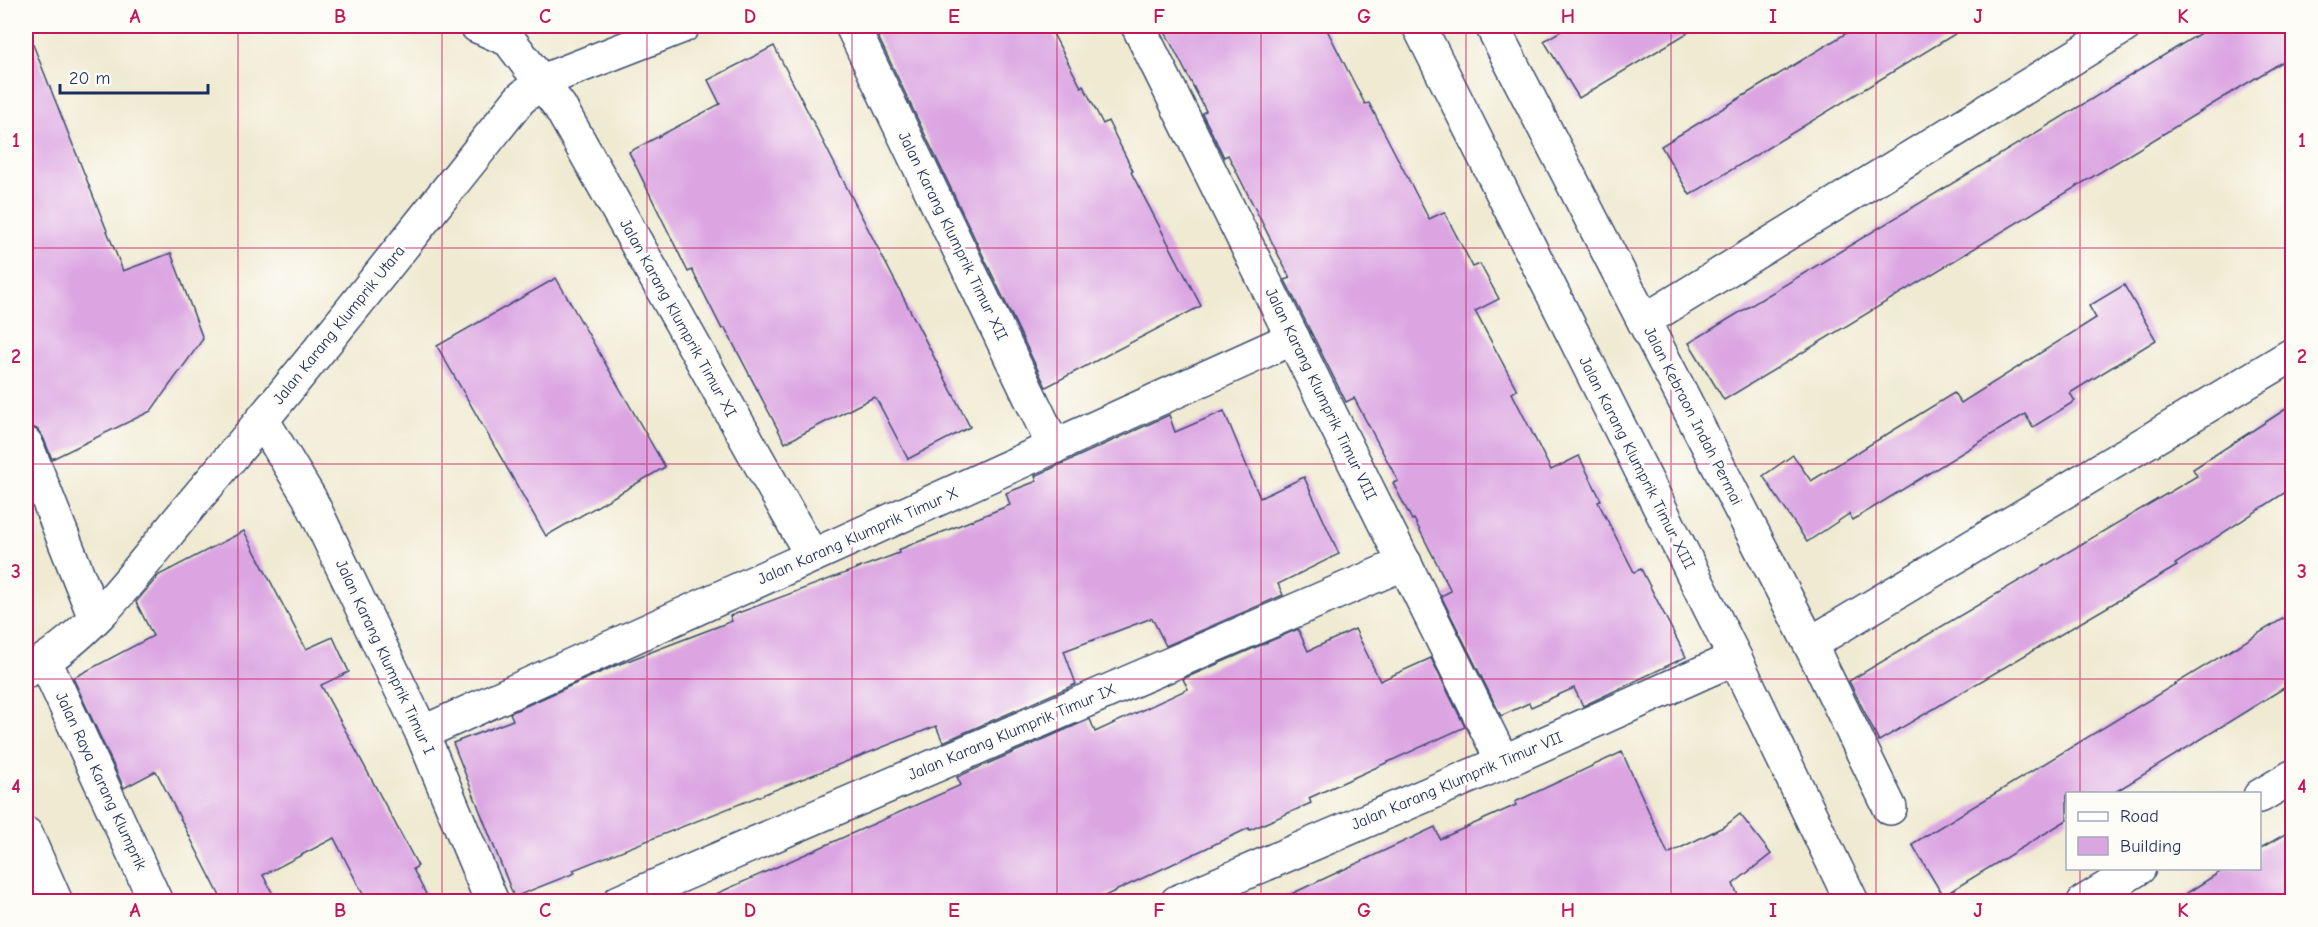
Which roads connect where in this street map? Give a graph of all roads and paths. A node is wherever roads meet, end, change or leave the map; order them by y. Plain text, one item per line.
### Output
1 (477, 26) edge
2 (683, 26) edge
3 (852, 26) edge
4 (1138, 26) edge
5 (1419, 26) edge
6 (1492, 26) edge
7 (2125, 26) edge
8 (508, 33) edge
9 (542, 81) junction
10 (1644, 321) junction
11 (1293, 338) junction
12 (2292, 355) edge
13 (263, 421) junction
14 (26, 444) edge
15 (1054, 447) junction
16 (812, 556) junction
17 (1405, 563) junction
18 (95, 618) junction
19 (1810, 644) junction
20 (1735, 658) junction
21 (35, 666) edge
22 (422, 733) junction
23 (1503, 762) junction
24 (2292, 777) edge
25 (2261, 795) edge
26 (1890, 808) dead end
27 (26, 834) edge
28 (2136, 870) edge
29 (56, 902) edge
30 (156, 902) edge
31 (492, 902) edge
32 (620, 902) edge
33 (1177, 902) edge
34 (1852, 902) edge
35 (2084, 902) edge

1 - 8 street
2 - 9 street, Jalan Karang Klumprik Utara
3 - 15 street, Jalan Karang Klumprik Timur XII
4 - 11 street, Jalan Karang Klumprik Timur VIII
5 - 20 street, Jalan Karang Klumprik Timur XIII
6 - 10 street, Jalan Kebraon Indah Permai
7 - 10 street
8 - 9 street, Jalan Karang Klumprik Timur XI
9 - 13 street, Jalan Karang Klumprik Utara
9 - 16 street, Jalan Karang Klumprik Timur XI
10 - 19 street, Jalan Kebraon Indah Permai
11 - 15 street, Jalan Karang Klumprik Timur X
11 - 17 street, Jalan Karang Klumprik Timur VIII
12 - 19 street
13 - 18 street, Jalan Karang Klumprik Utara
13 - 22 street, Jalan Karang Klumprik Timur I
14 - 18 street
15 - 16 street, Jalan Karang Klumprik Timur X
16 - 22 street, Jalan Karang Klumprik Timur X
17 - 23 street, Jalan Karang Klumprik Timur VIII
17 - 32 street, Jalan Karang Klumprik Timur IX
18 - 21 street, Jalan Karang Klumprik Utara
19 - 26 street, Jalan Kebraon Indah Permai
20 - 23 street, Jalan Karang Klumprik Timur VII
20 - 34 street, Jalan Karang Klumprik Timur XIII
21 - 30 street, Jalan Raya Karang Klumprik
22 - 31 street, Jalan Karang Klumprik Timur I
23 - 33 street, Jalan Karang Klumprik Timur VII
24 - 25 street
27 - 29 street
28 - 35 street

